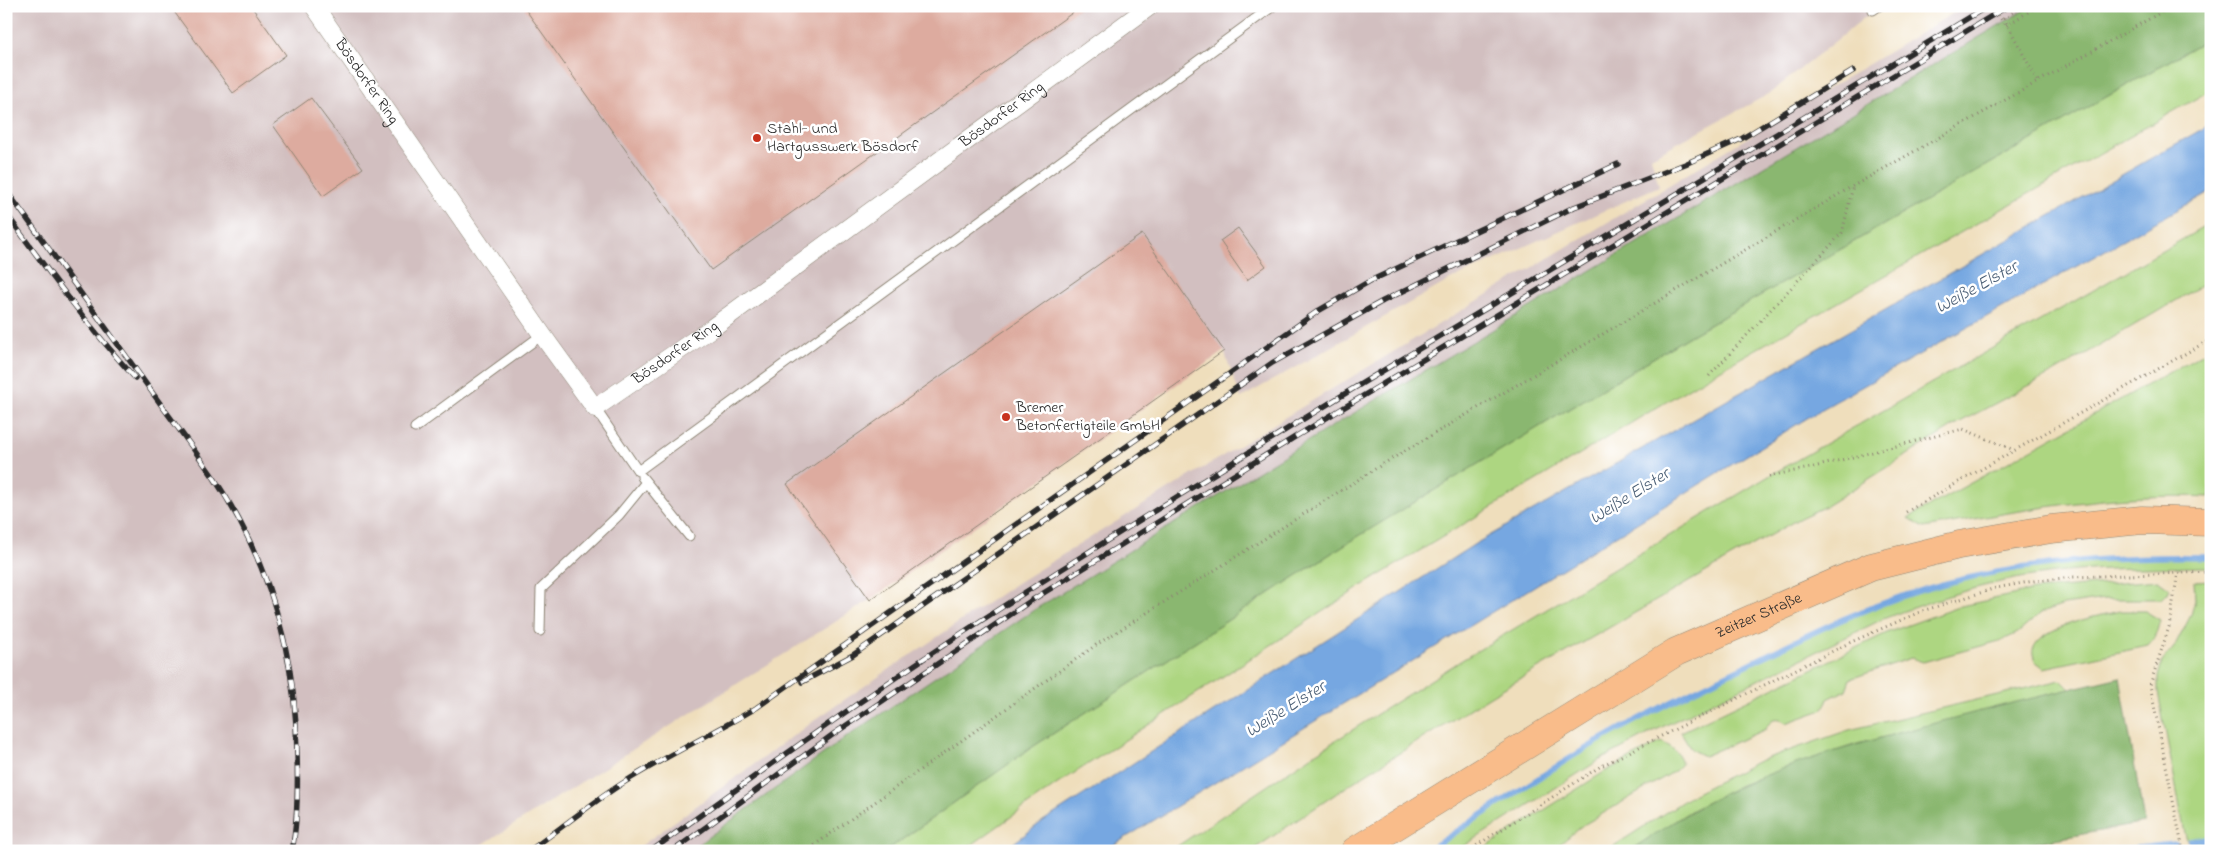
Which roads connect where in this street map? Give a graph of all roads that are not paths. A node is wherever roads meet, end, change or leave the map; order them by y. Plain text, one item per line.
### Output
1 (314, 6) edge
2 (1150, 6) edge
3 (1273, 6) edge
4 (542, 335) junction
5 (596, 408) junction
6 (415, 428) dead end
7 (638, 472) junction
8 (646, 482) junction
9 (2211, 522) edge
10 (689, 536) dead end
11 (540, 631) dead end
12 (1355, 851) edge

1 - 4 street, Bösdorfer Ring
2 - 5 street, Bösdorfer Ring
3 - 7 lane
4 - 5 street, Bösdorfer Ring
4 - 6 lane
5 - 7 lane
7 - 8 lane
8 - 10 lane
8 - 11 lane
9 - 12 main road, Zeitzer Straße

